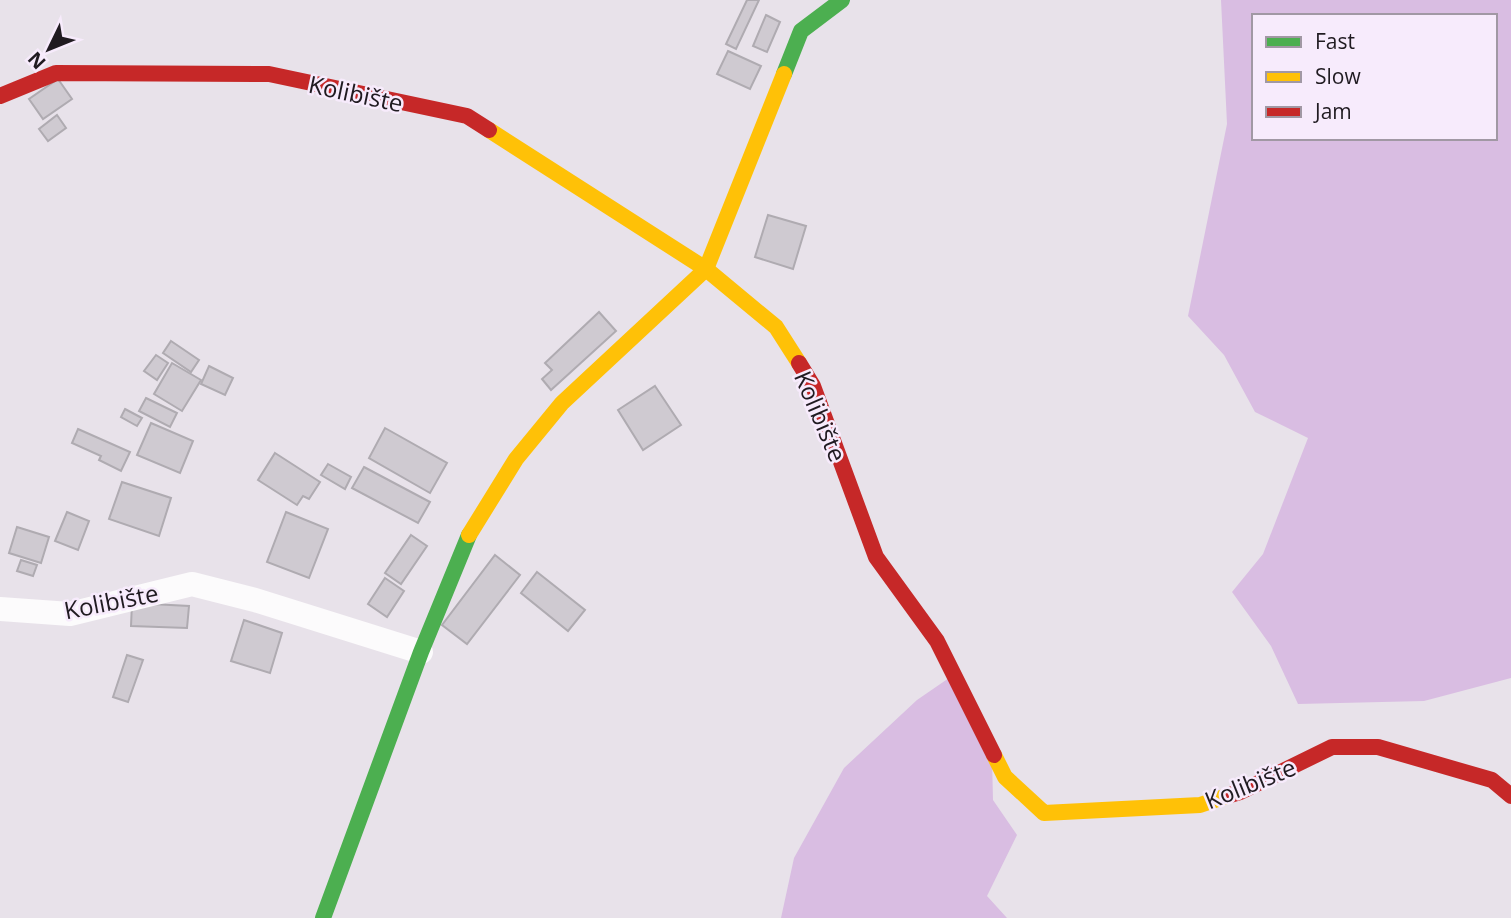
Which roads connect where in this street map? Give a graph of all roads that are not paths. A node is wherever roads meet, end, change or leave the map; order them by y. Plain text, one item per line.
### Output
1 (842, 0) edge
2 (0, 96) edge
3 (706, 269) junction
4 (0, 609) edge
5 (421, 652) junction
6 (1511, 796) edge
7 (323, 918) edge

1 - 3 street
2 - 3 street, Kolibište
3 - 5 street
3 - 6 street, Kolibište
4 - 5 street, Kolibište
5 - 7 street

